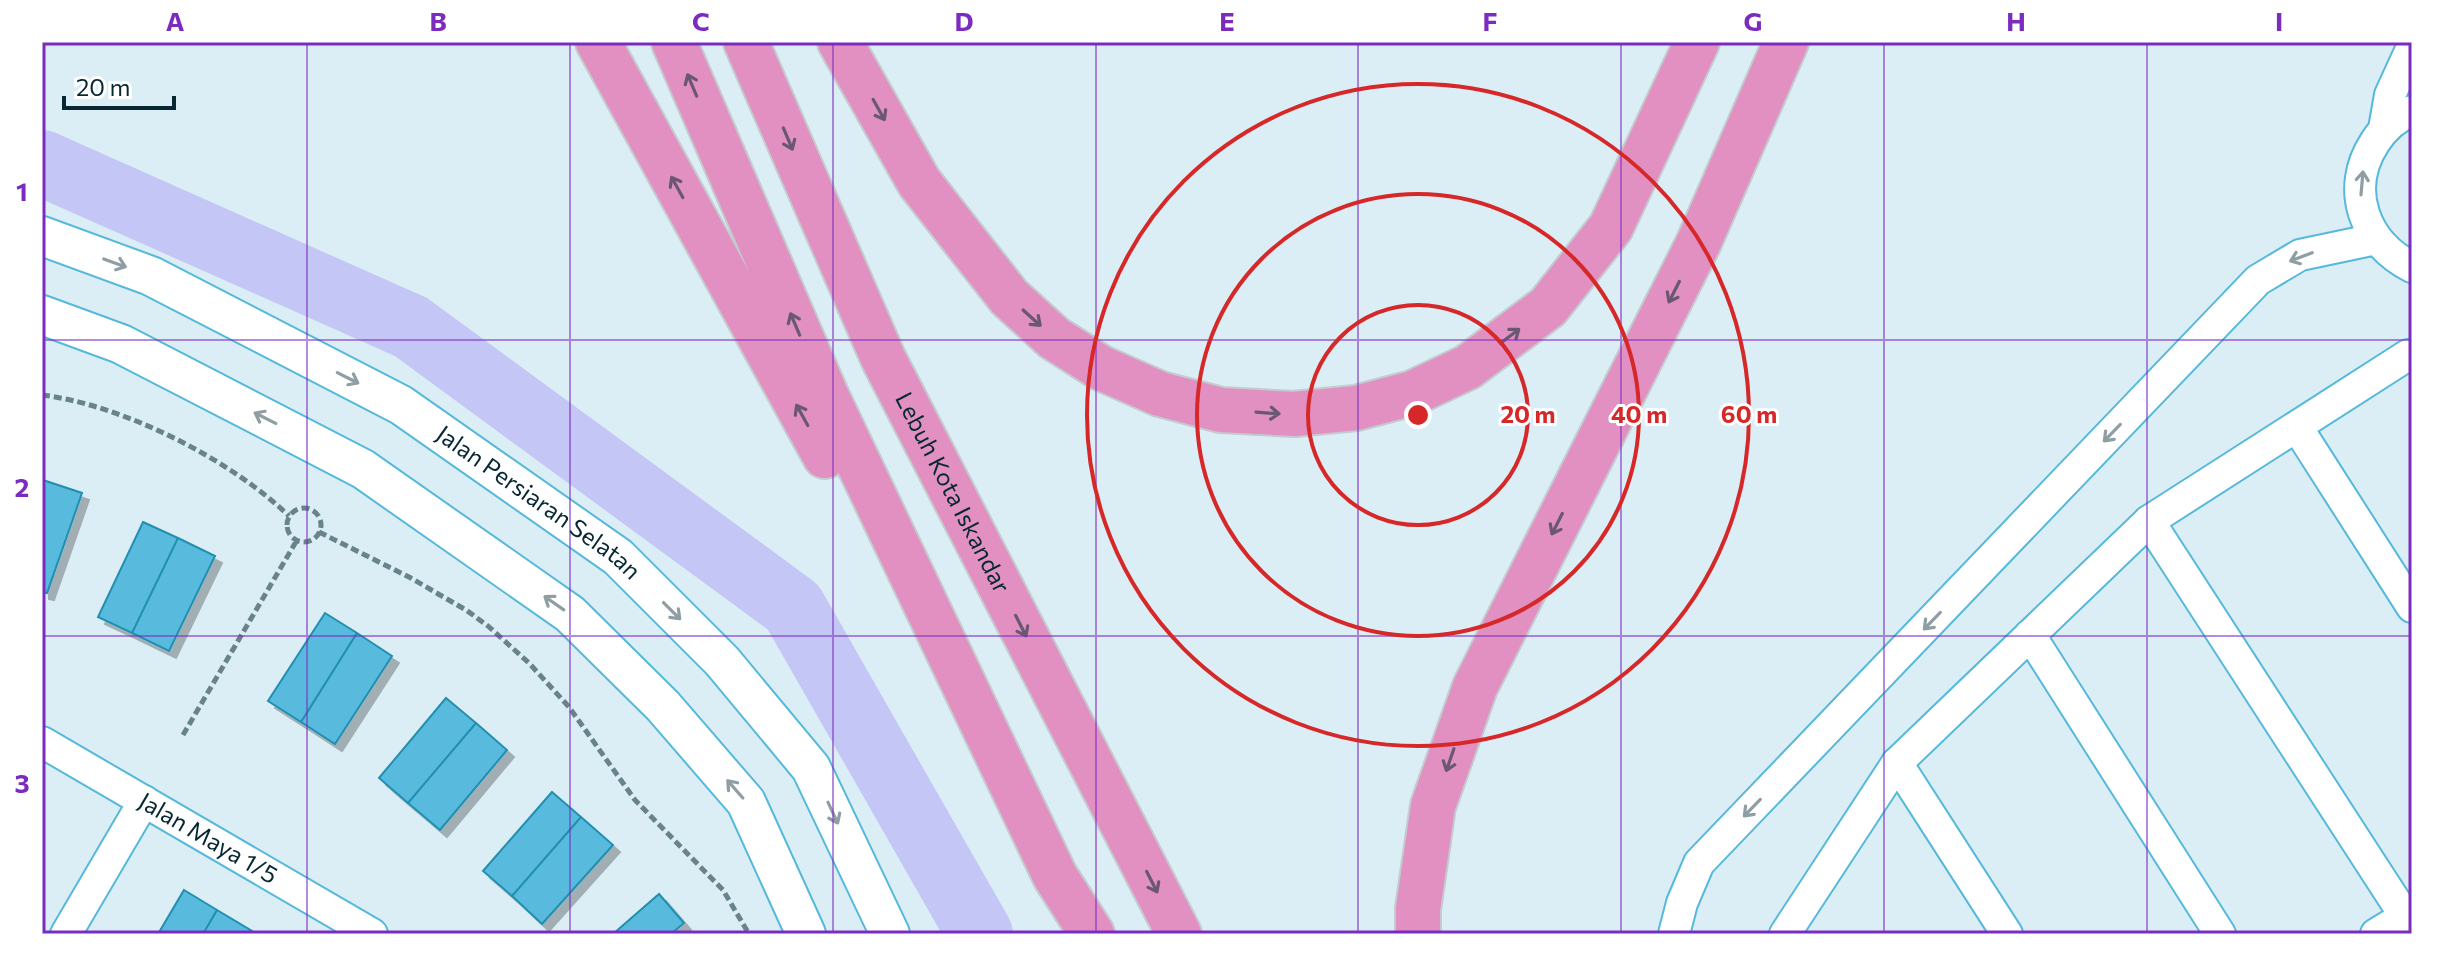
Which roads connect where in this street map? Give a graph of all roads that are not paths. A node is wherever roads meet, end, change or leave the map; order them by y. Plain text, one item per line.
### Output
1 (598, 42) edge
2 (674, 42) edge
3 (746, 42) edge
4 (840, 42) edge
5 (1697, 42) edge
6 (1786, 42) edge
7 (1804, 42) edge
8 (2412, 47) edge
9 (2412, 111) edge
10 (2384, 129) junction
11 (42, 236) edge
12 (2376, 239) junction
13 (1699, 242) junction
14 (2412, 267) edge
15 (42, 315) edge
16 (2412, 356) edge
17 (2297, 427) junction
18 (2149, 521) junction
19 (2412, 607) edge
20 (2030, 635) junction
21 (42, 742) edge
22 (1897, 763) junction
23 (144, 801) junction
24 (1055, 876) junction
25 (2410, 918) edge
26 (1801, 926) edge
27 (66, 934) edge
28 (372, 934) edge
29 (806, 934) edge
30 (890, 934) edge
31 (1092, 934) edge
32 (1179, 934) edge
33 (1418, 934) edge
34 (1674, 934) edge
35 (2007, 934) edge
36 (2220, 934) edge
37 (2376, 934) edge

24 -> 1 highway
24 -> 2 highway
3 -> 32 highway, Lebuh Kota Iskandar
4 -> 5 highway
6 - 13 highway
7 - 13 street
8 - 10 street
9 - 10 street
12 -> 10 street
11 -> 30 street, Jalan Persiaran Selatan
12 - 14 street
12 -> 34 street
13 -> 33 highway
29 -> 15 street
16 - 17 street
17 - 18 street
17 - 19 street
18 - 20 street
18 - 25 street
20 - 22 street
20 - 36 street
21 - 23 street, Jalan Maya 1/5
22 - 26 street
22 - 35 street
23 - 27 street
23 - 28 street, Jalan Maya 1/5
24 - 31 highway
25 - 37 street

